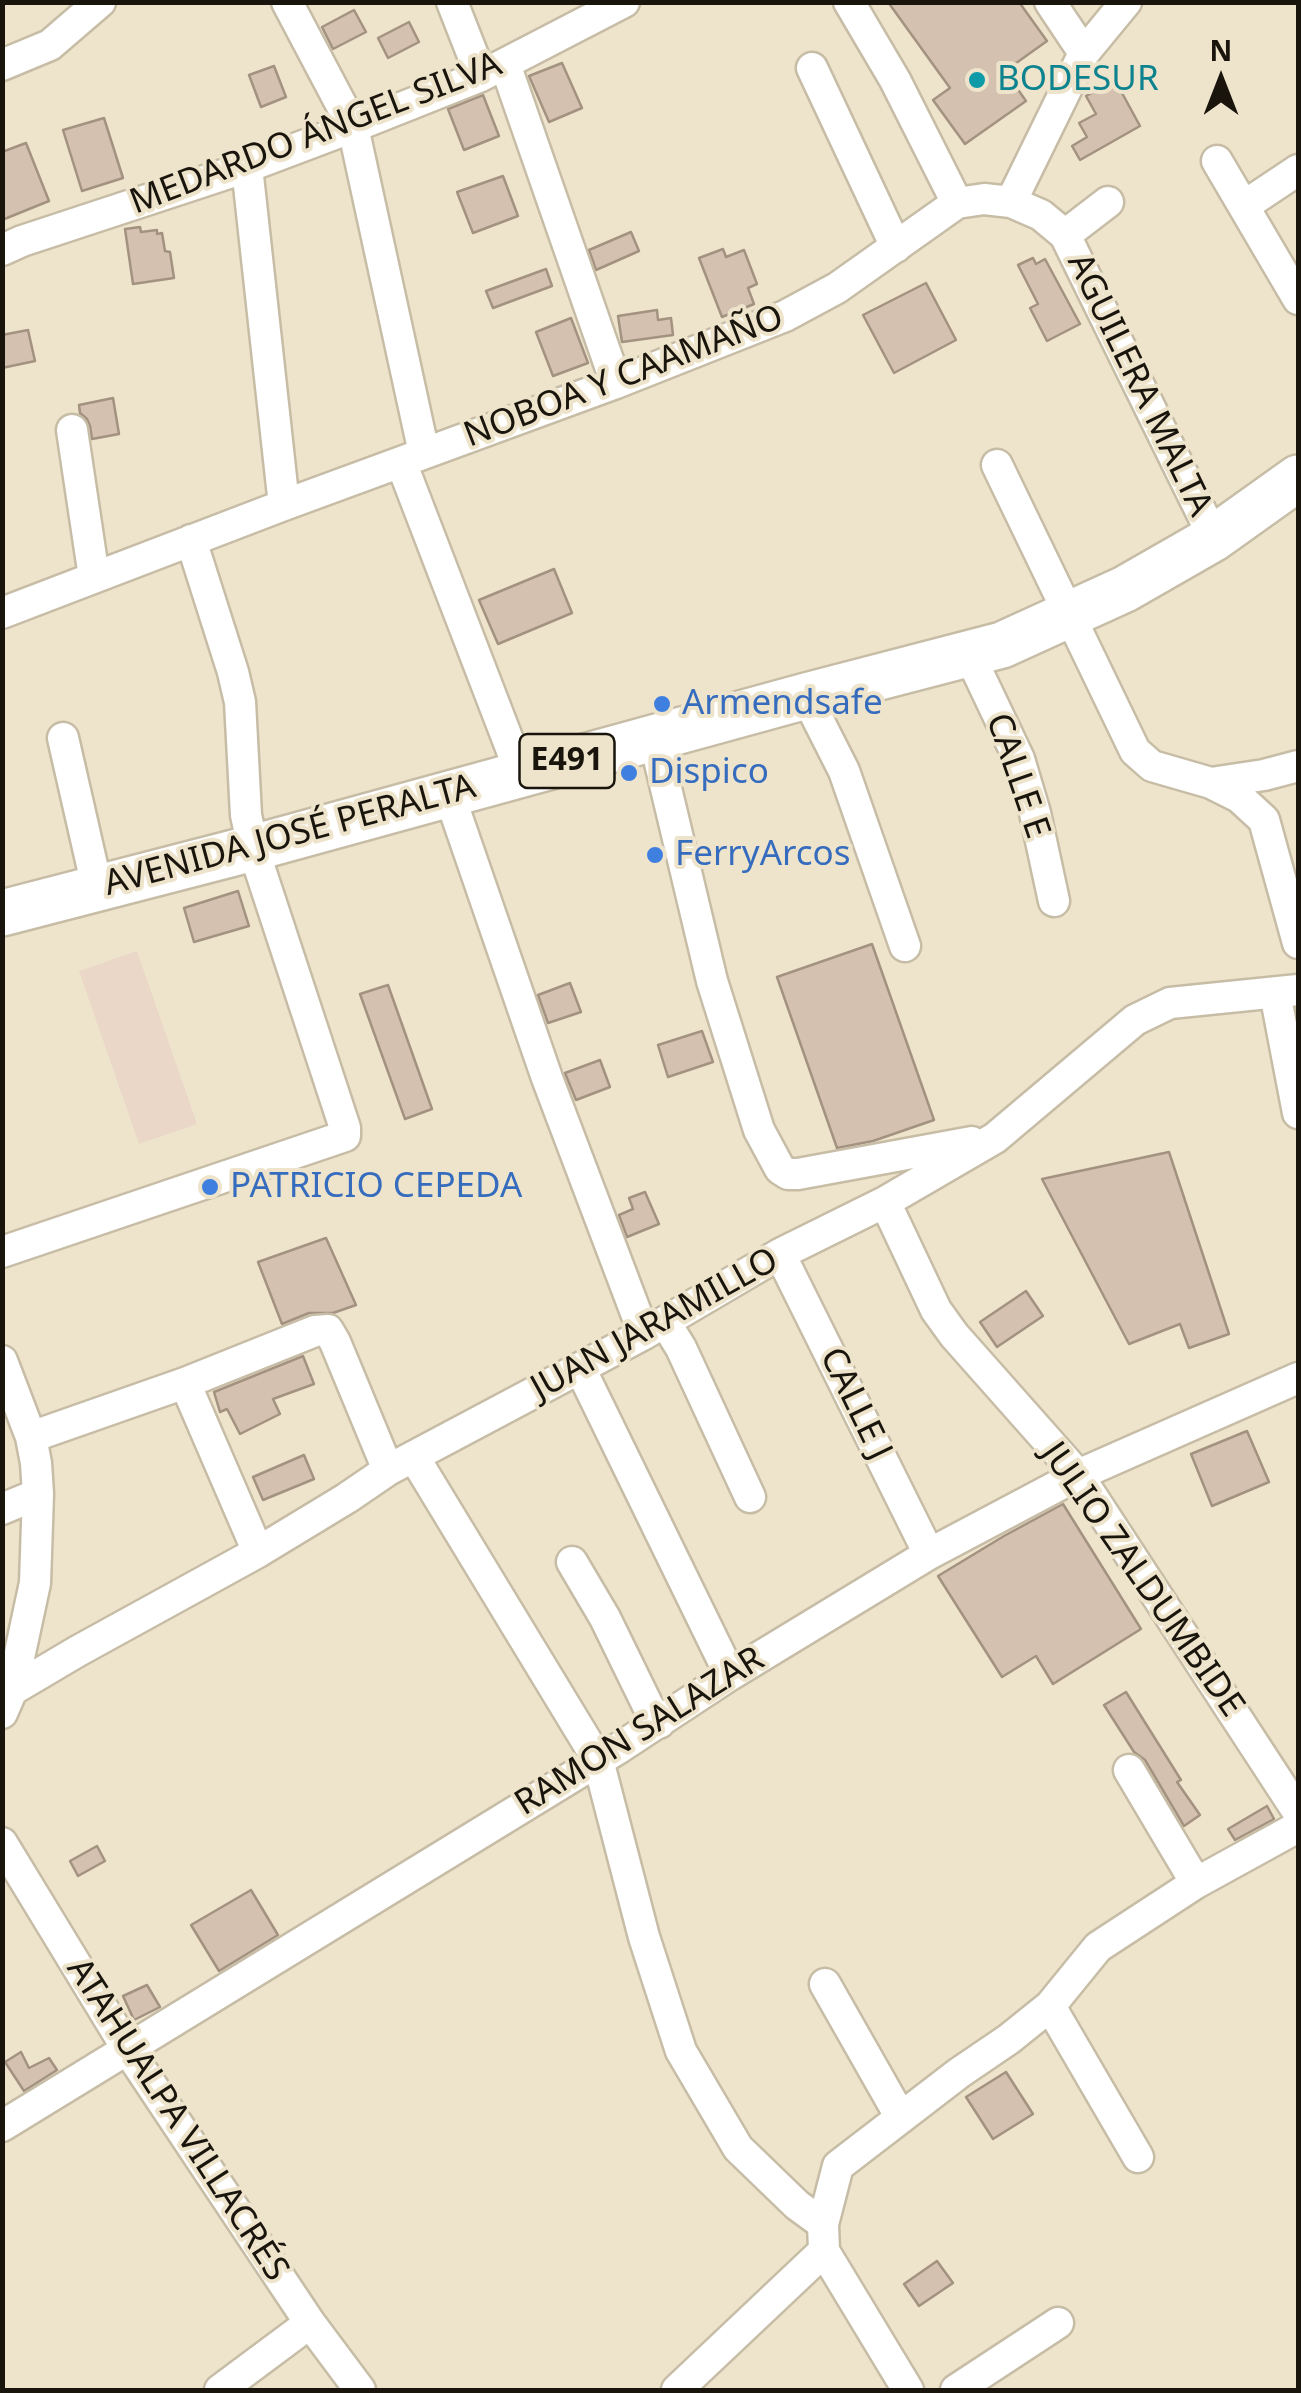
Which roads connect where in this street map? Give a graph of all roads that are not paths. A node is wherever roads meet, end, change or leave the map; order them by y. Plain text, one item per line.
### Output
1 (100, 2) edge
2 (287, 2) edge
3 (452, 2) edge
4 (624, 2) edge
5 (849, 2) edge
6 (1050, 2) edge
7 (1126, 2) edge
8 (1084, 52) junction
9 (2, 64) edge
10 (812, 68) dead end
11 (493, 70) junction
12 (354, 127) junction
13 (1216, 160) dead end
14 (247, 167) junction
15 (1298, 170) edge
16 (1011, 202) junction
17 (1108, 202) dead end
18 (957, 204) junction
19 (1244, 206) junction
20 (1065, 235) junction
21 (896, 248) junction
22 (2, 250) edge
23 (1298, 298) edge
24 (616, 383) junction
25 (72, 430) dead end
26 (412, 458) junction
27 (998, 465) dead end
28 (1298, 478) edge
29 (284, 505) junction
30 (1214, 538) junction
31 (191, 540) junction
32 (94, 577) junction
33 (2, 613) edge
34 (1069, 615) junction
35 (969, 654) junction
36 (806, 696) junction
37 (63, 738) dead end
38 (654, 738) junction
39 (1298, 766) edge
40 (520, 774) junction
41 (1212, 783) junction
42 (449, 794) junction
43 (254, 848) junction
44 (97, 887) junction
45 (6, 901) edge
46 (1054, 902) dead end
47 (1298, 943) edge
48 (905, 946) dead end
49 (1287, 992) edge
50 (1298, 1112) edge
51 (995, 1138) junction
52 (886, 1202) junction
53 (2, 1252) edge
54 (780, 1254) junction
55 (654, 1328) junction
56 (2, 1361) edge
57 (580, 1368) junction
58 (1298, 1378) edge
59 (185, 1383) junction
60 (31, 1437) junction
61 (401, 1463) junction
62 (1078, 1474) junction
63 (38, 1494) junction
64 (750, 1498) dead end
65 (2, 1510) edge
66 (258, 1552) junction
67 (928, 1554) junction
68 (572, 1562) dead end
69 (23, 1638) junction
70 (78, 1651) junction
71 (730, 1675) junction
72 (8, 1702) edge
73 (659, 1723) junction
74 (598, 1760) junction
75 (1130, 1770) dead end
76 (1298, 1812) edge
77 (1298, 1827) edge
78 (2, 1844) edge
79 (1196, 1883) junction
80 (825, 1984) dead end
81 (1050, 2006) junction
82 (128, 2050) junction
83 (900, 2116) junction
84 (2, 2126) edge
85 (1138, 2157) dead end
86 (824, 2237) junction
87 (310, 2323) junction
88 (1058, 2323) dead end
89 (220, 2390) edge
90 (360, 2390) edge
91 (677, 2390) edge
92 (908, 2390) edge
93 (956, 2390) edge

1 - 9 street
2 - 12 street
3 - 11 street
4 - 11 street, MEDARDO ÁNGEL SILVA
5 - 18 street
6 - 8 street
7 - 8 street
8 - 16 street
10 - 21 street
11 - 12 street, MEDARDO ÁNGEL SILVA
11 - 24 street
12 - 14 street, MEDARDO ÁNGEL SILVA
12 - 26 street
13 - 19 street
14 - 22 street, MEDARDO ÁNGEL SILVA
14 - 29 street
15 - 19 street
16 - 18 street
16 - 20 street, AGUILERA MALTA
17 - 20 street
18 - 21 street, NOBOA Y CAAMAÑO
19 - 23 street
20 - 30 street, AGUILERA MALTA
21 - 24 street, NOBOA Y CAAMAÑO
24 - 26 street, NOBOA Y CAAMAÑO
25 - 32 street
26 - 29 street, NOBOA Y CAAMAÑO
26 - 40 street
27 - 34 street
28 - 30 highway, AVENIDA JOSÉ PERALTA / E491
29 - 31 street, NOBOA Y CAAMAÑO
30 - 34 highway, AVENIDA JOSÉ PERALTA / E491
31 - 32 street, NOBOA Y CAAMAÑO
31 - 43 street
32 - 33 street, NOBOA Y CAAMAÑO
34 - 35 highway, AVENIDA JOSÉ PERALTA / E491
34 - 41 street
35 - 36 highway, AVENIDA JOSÉ PERALTA / E491
35 - 46 street, CALLE E
36 - 38 highway, AVENIDA JOSÉ PERALTA / E491
36 - 48 street
37 - 44 street
38 - 40 highway, AVENIDA JOSÉ PERALTA / E491
38 - 51 street
39 - 41 street
40 - 42 highway, AVENIDA JOSÉ PERALTA / E491
41 - 47 street
42 - 43 highway, AVENIDA JOSÉ PERALTA / E491
42 - 55 street
43 - 44 highway, AVENIDA JOSÉ PERALTA / E491
43 - 53 street
44 - 45 highway, AVENIDA JOSÉ PERALTA / E491
49 - 50 street
49 - 51 street, JUAN JARAMILLO
51 - 52 street, JUAN JARAMILLO
52 - 54 street, JUAN JARAMILLO
52 - 62 street, JULIO ZALDUMBIDE
54 - 55 street, JUAN JARAMILLO
54 - 67 street, CALLE J
55 - 57 street, JUAN JARAMILLO
55 - 64 street
56 - 60 street
57 - 61 street, JUAN JARAMILLO
57 - 71 street
58 - 62 street, RAMON SALAZAR
59 - 60 street
59 - 61 street
59 - 66 street
60 - 63 street
61 - 66 street, JUAN JARAMILLO
61 - 74 street
62 - 67 street, RAMON SALAZAR
62 - 76 street, JULIO ZALDUMBIDE
63 - 65 street
63 - 69 street
66 - 70 street, JUAN JARAMILLO
67 - 71 street, RAMON SALAZAR
68 - 73 street
69 - 70 street
69 - 72 street
70 - 72 street, JUAN JARAMILLO
71 - 73 street, RAMON SALAZAR
73 - 74 street, RAMON SALAZAR
74 - 82 street, RAMON SALAZAR
74 - 86 street
75 - 79 street
77 - 79 street
78 - 82 street, ATAHUALPA VILLACRÉS
79 - 81 street
80 - 83 street
81 - 83 street
81 - 85 street
82 - 84 street, RAMON SALAZAR
82 - 87 street, ATAHUALPA VILLACRÉS
83 - 86 street
86 - 91 street
86 - 92 street
87 - 89 street
87 - 90 street, ATAHUALPA VILLACRÉS
88 - 93 street

